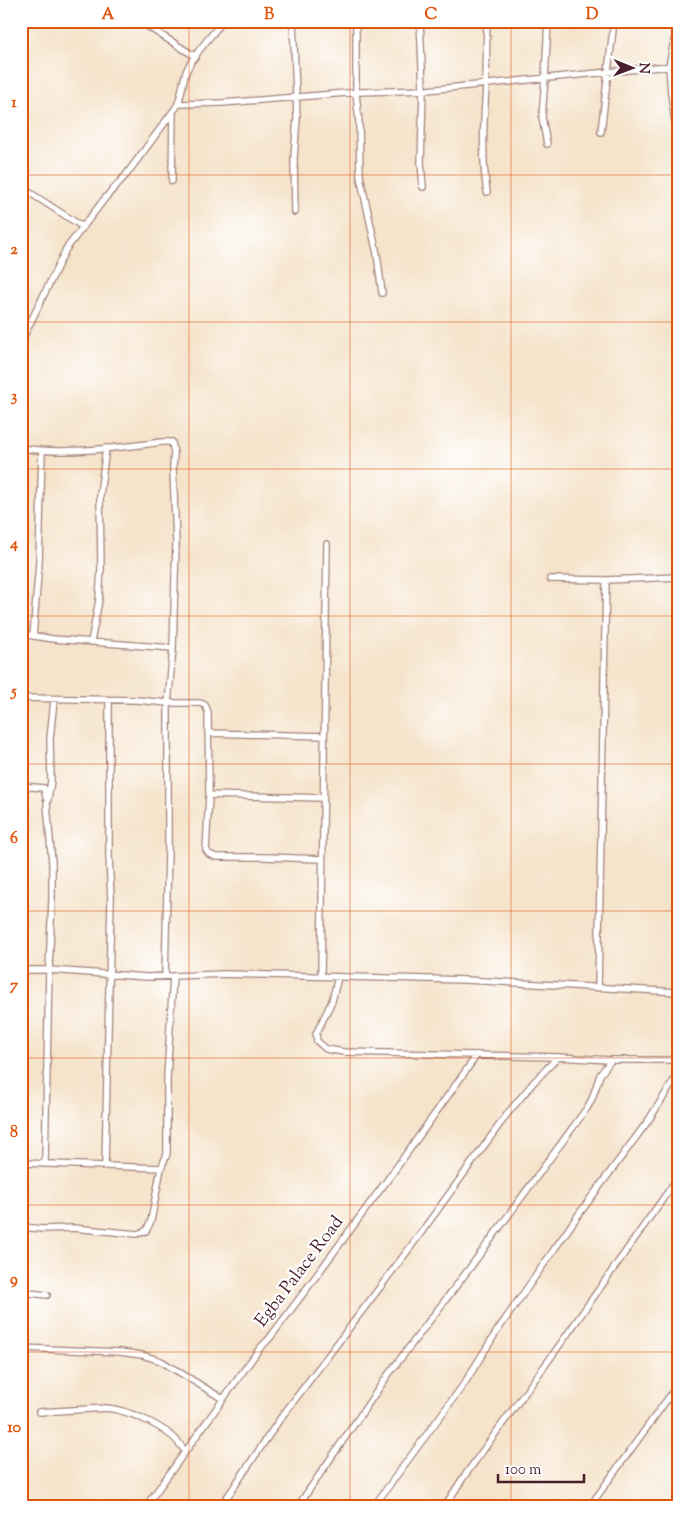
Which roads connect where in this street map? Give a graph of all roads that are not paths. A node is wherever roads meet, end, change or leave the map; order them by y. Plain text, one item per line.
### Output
1 (138, 21) edge
2 (223, 21) edge
3 (293, 21) edge
4 (356, 21) edge
5 (420, 21) edge
6 (487, 21) edge
7 (548, 21) edge
8 (614, 21) edge
9 (678, 21) edge
10 (196, 57) junction
11 (679, 65) edge
12 (669, 66) junction
13 (608, 72) junction
14 (546, 78) junction
15 (485, 84) junction
16 (423, 90) junction
17 (356, 93) junction
18 (296, 98) junction
19 (178, 104) junction
20 (173, 112) junction
21 (601, 132) dead end
22 (547, 144) dead end
23 (679, 167) edge
24 (172, 182) dead end
25 (21, 187) edge
26 (422, 187) dead end
27 (487, 192) dead end
28 (295, 212) dead end
29 (83, 226) junction
30 (382, 293) dead end
31 (21, 342) edge
32 (21, 448) edge
33 (106, 448) junction
34 (42, 451) junction
35 (328, 544) dead end
36 (679, 577) edge
37 (550, 579) dead end
38 (606, 580) junction
39 (21, 634) edge
40 (34, 636) junction
41 (92, 642) junction
42 (173, 648) junction
43 (21, 698) edge
44 (54, 700) junction
45 (109, 700) junction
46 (168, 703) junction
47 (208, 733) junction
48 (324, 736) junction
49 (21, 786) edge
50 (209, 794) junction
51 (323, 798) junction
52 (322, 859) junction
53 (50, 887) dead end
54 (21, 970) edge
55 (49, 970) junction
56 (110, 974) junction
57 (165, 976) junction
58 (172, 976) junction
59 (321, 976) junction
60 (338, 977) junction
61 (598, 988) junction
62 (679, 992) edge
63 (477, 1055) junction
64 (558, 1057) junction
65 (611, 1060) junction
66 (679, 1060) edge
67 (679, 1073) edge
68 (21, 1163) edge
69 (45, 1164) junction
70 (105, 1166) junction
71 (161, 1168) junction
72 (679, 1176) edge
73 (21, 1226) edge
74 (21, 1292) edge
75 (48, 1295) dead end
76 (21, 1348) edge
77 (679, 1383) edge
78 (222, 1399) junction
79 (39, 1412) dead end
80 (185, 1451) junction
81 (146, 1506) edge
82 (220, 1506) edge
83 (298, 1506) edge
84 (374, 1506) edge
85 (445, 1506) edge
86 (590, 1506) edge

1 - 10 street
2 - 10 street
3 - 18 street
4 - 17 street
5 - 16 street
6 - 15 street
7 - 14 street
8 - 13 street
9 - 12 street
10 - 19 street
11 - 12 street
12 - 13 street
12 - 23 street
13 - 14 street
13 - 21 street
14 - 15 street
14 - 22 street
15 - 16 street
15 - 27 street
16 - 17 street
16 - 26 street
17 - 18 street
17 - 30 street
18 - 19 street
18 - 28 street
19 - 20 street
20 - 24 street
20 - 29 street
25 - 29 street
29 - 31 street
32 - 34 street
33 - 34 street
33 - 41 street
33 - 42 street
34 - 40 street
35 - 48 street
36 - 38 street
37 - 38 street
38 - 61 street
39 - 40 street
40 - 41 street
41 - 42 street
42 - 46 street
43 - 44 street
44 - 45 street
44 - 55 street
45 - 46 street
45 - 56 street
46 - 47 street
46 - 57 street
47 - 48 street
47 - 50 street
48 - 51 street
49 - 53 street
50 - 51 street
50 - 52 street
51 - 52 street
52 - 59 street
54 - 55 street
55 - 56 street
55 - 69 street
56 - 57 street
56 - 70 street
57 - 58 street
58 - 59 street
58 - 71 street
59 - 60 street
60 - 61 street
60 - 63 street
61 - 62 street
63 - 64 street
63 - 78 street, Egba Palace Road
64 - 65 street
64 - 82 street
65 - 66 street
65 - 83 street
67 - 84 street
68 - 69 street
69 - 70 street
70 - 71 street
71 - 73 street
72 - 85 street
74 - 75 street
76 - 78 street
77 - 86 street
78 - 80 street, Egba Palace Road
79 - 80 street
80 - 81 street, Egba Palace Road

